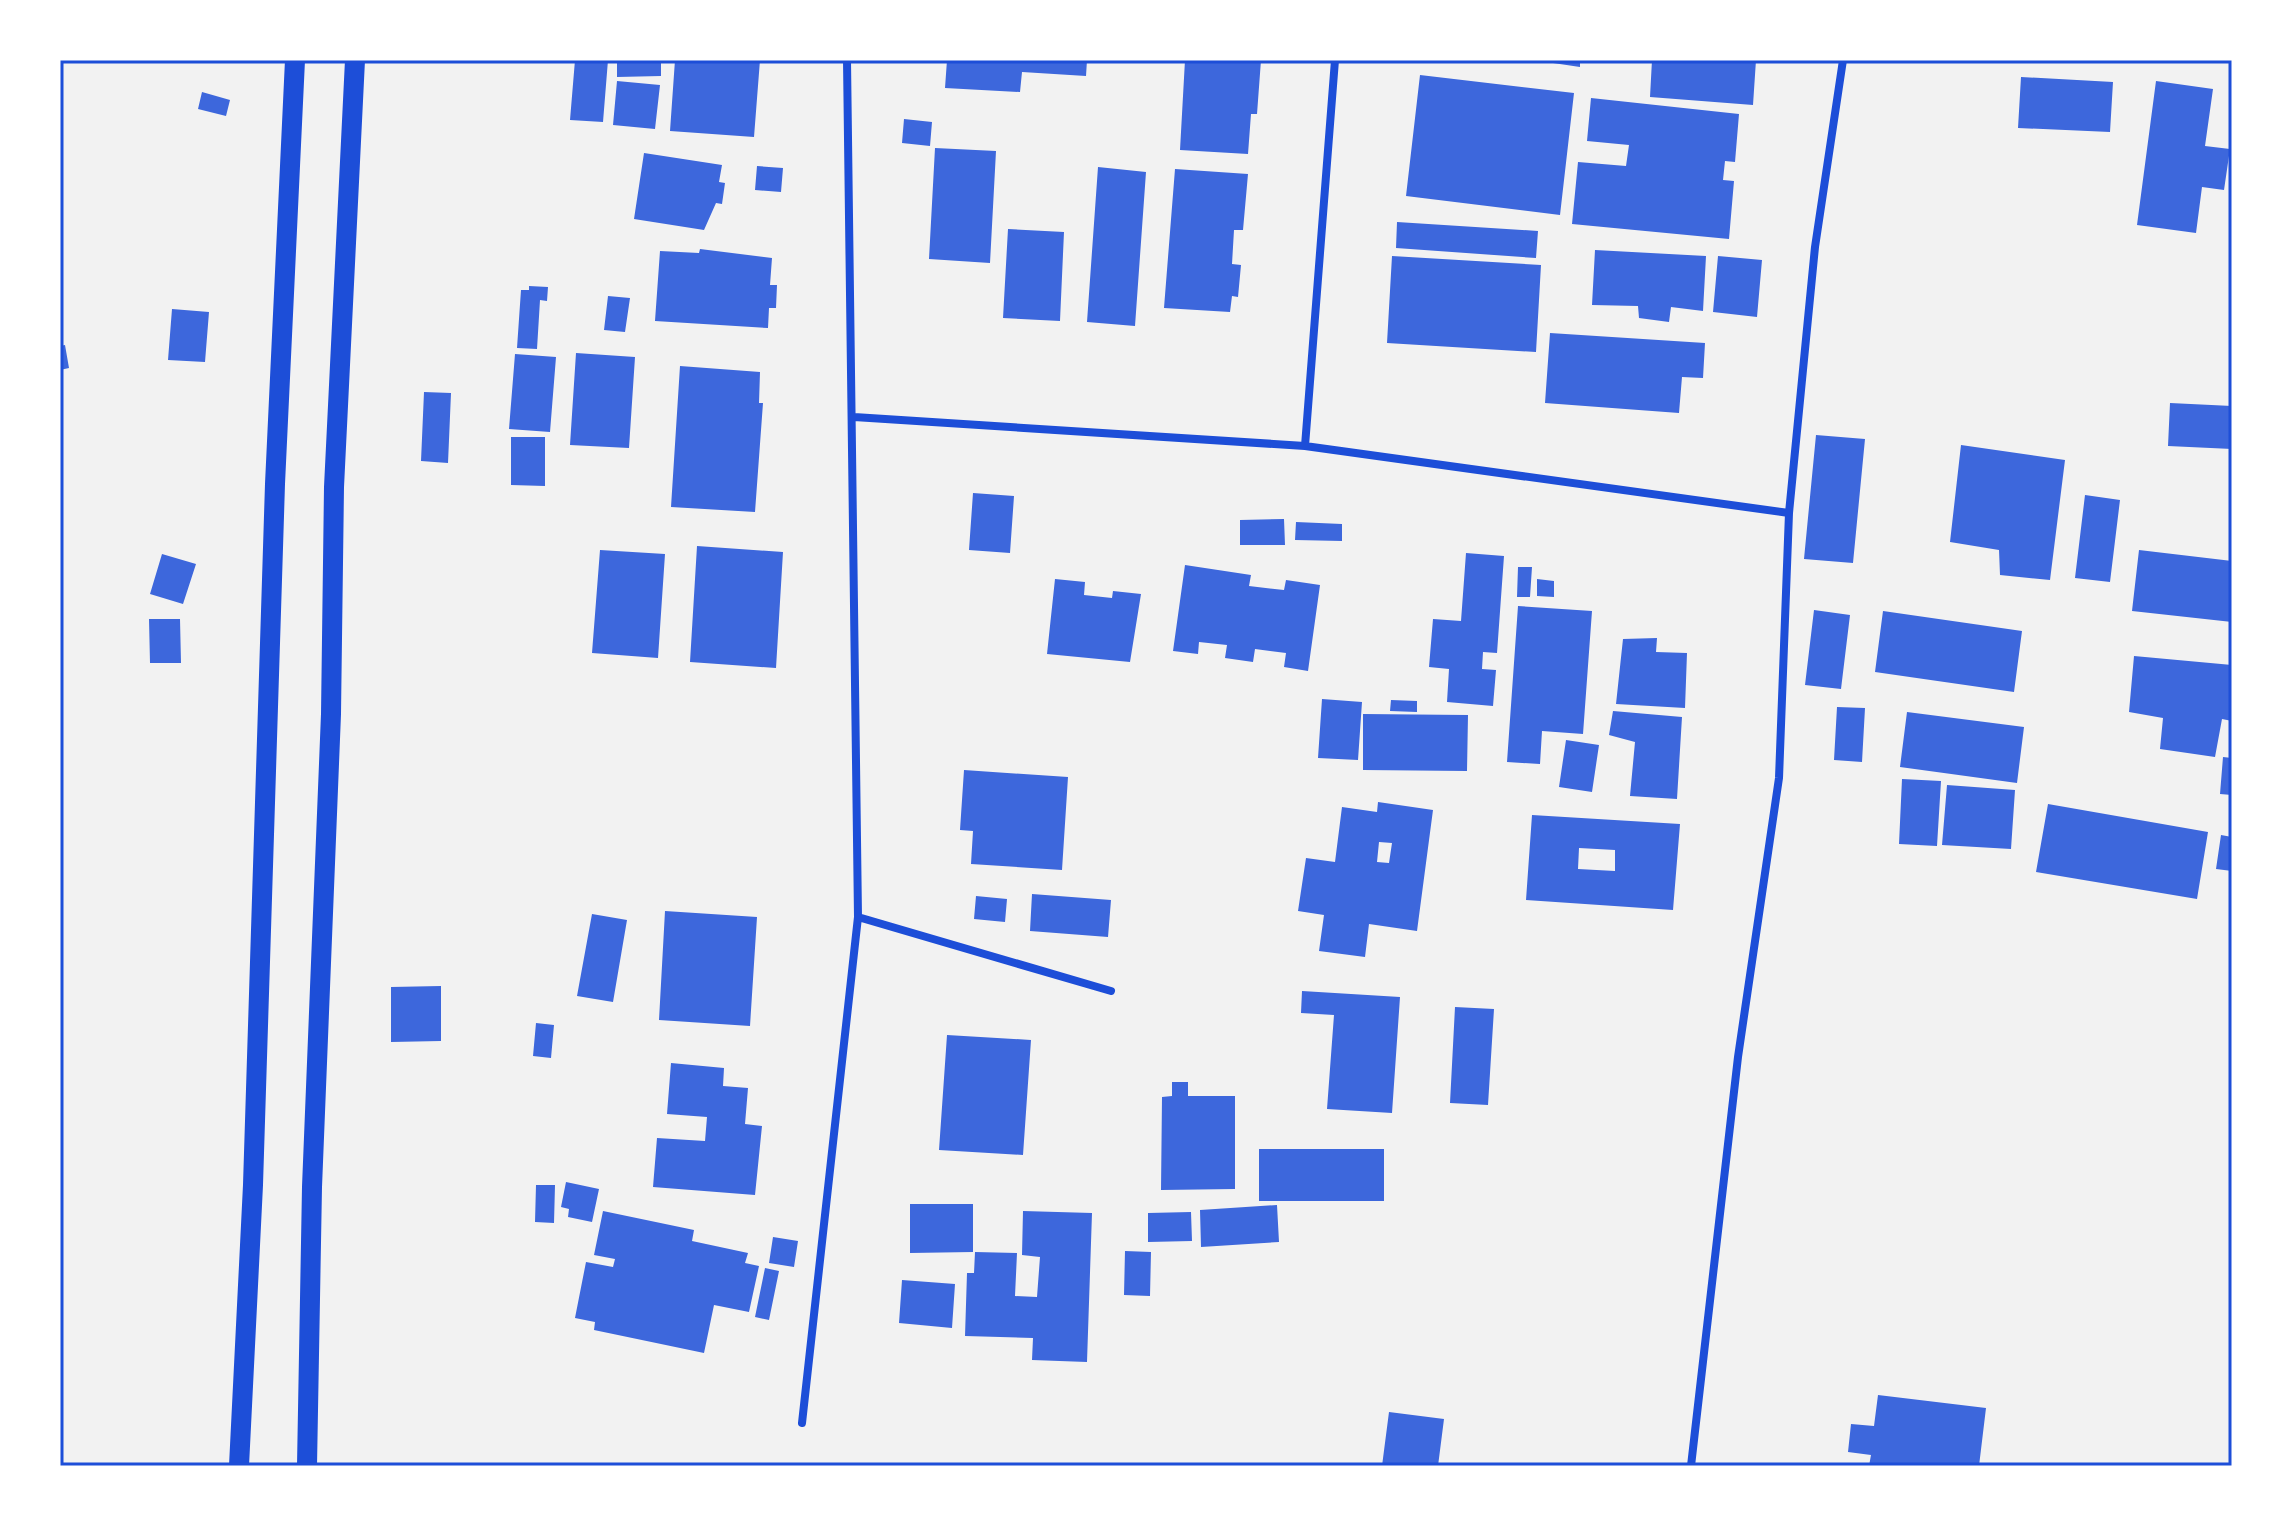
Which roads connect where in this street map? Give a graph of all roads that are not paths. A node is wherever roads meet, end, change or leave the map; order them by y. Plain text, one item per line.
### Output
1 (295, 60) edge
2 (355, 60) edge
3 (847, 60) edge
4 (1335, 60) edge
5 (1843, 60) edge
6 (854, 417) junction
7 (1305, 446) junction
8 (1789, 513) junction
9 (858, 917) junction
10 (1111, 991) dead end
11 (802, 1423) dead end
12 (239, 1466) edge
13 (307, 1466) edge
14 (1691, 1466) edge

1 - 12 main road
2 - 13 main road
3 - 6 street
4 - 7 street
5 - 8 street
6 - 7 street
6 - 9 street
7 - 8 street
8 - 14 street
9 - 10 street
9 - 11 street

